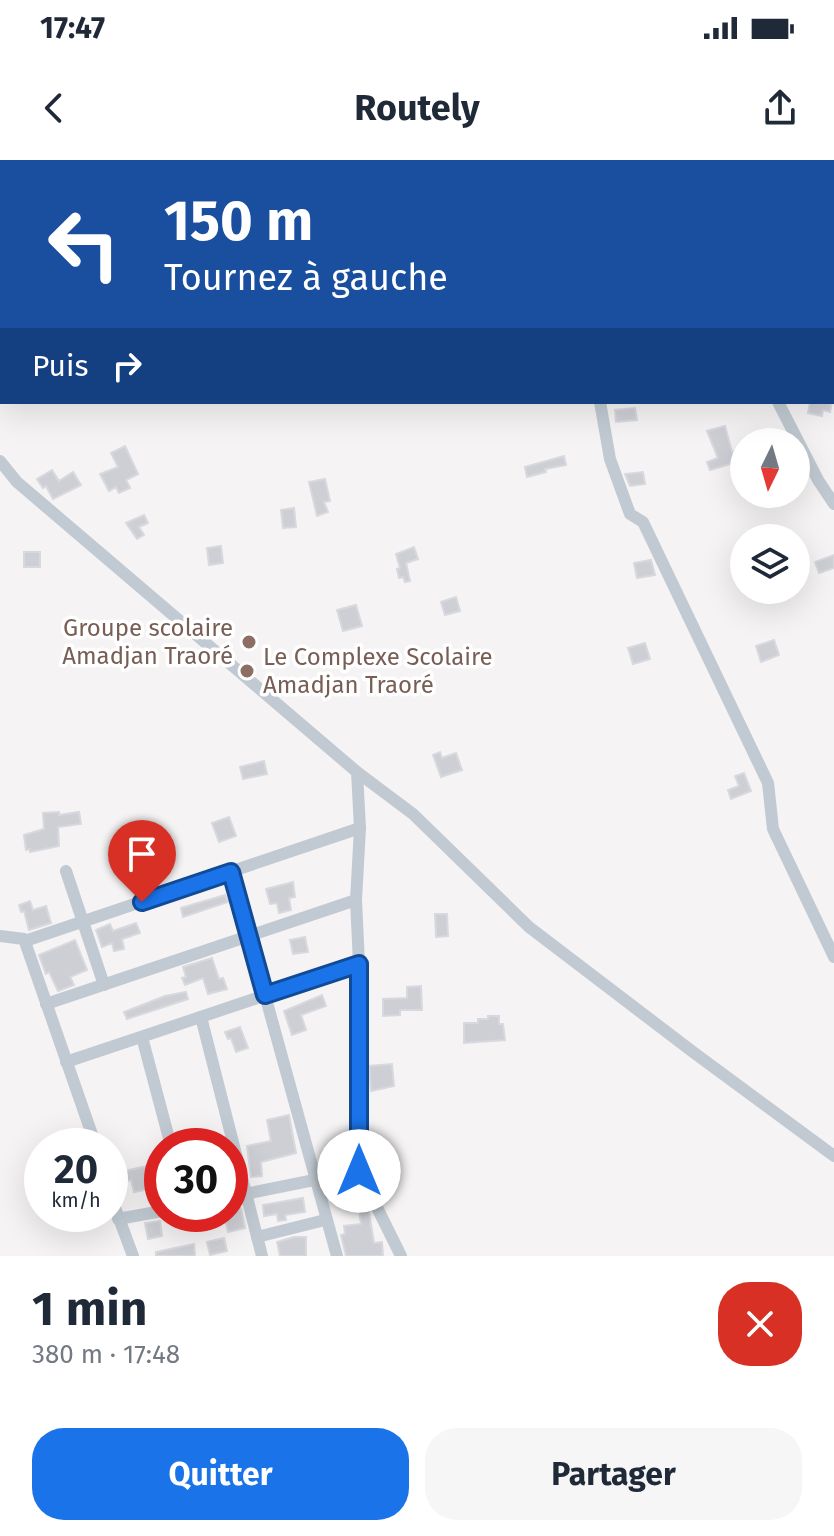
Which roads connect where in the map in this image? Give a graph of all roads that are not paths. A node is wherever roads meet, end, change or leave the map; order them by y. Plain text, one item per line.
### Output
1 (600, 404) edge
2 (779, 404) edge
3 (0, 461) edge
4 (834, 504) edge
5 (357, 772) junction
6 (360, 828) junction
7 (66, 871) dead end
8 (231, 872) junction
9 (356, 900) junction
10 (83, 922) junction
11 (0, 936) edge
12 (249, 936) junction
13 (25, 941) junction
14 (834, 957) edge
15 (359, 964) junction
16 (104, 985) junction
17 (265, 995) junction
18 (46, 1004) junction
19 (201, 1017) junction
20 (142, 1037) junction
21 (66, 1062) junction
22 (90, 1128) edge
23 (166, 1128) edge
24 (229, 1128) edge
25 (834, 1156) edge
26 (359, 1171) junction
27 (316, 1179) junction
28 (248, 1194) edge
29 (248, 1202) edge
30 (325, 1220) junction
31 (123, 1232) edge
32 (257, 1237) junction
33 (133, 1256) edge
34 (262, 1256) edge
35 (337, 1256) edge
36 (401, 1256) edge

1 - 14 street
2 - 4 street
3 - 5 street
5 - 6 street
5 - 25 street
6 - 8 street
6 - 9 street
7 - 10 street
8 - 10 street
8 - 12 street
9 - 12 street
9 - 15 street
10 - 13 street
10 - 16 street
11 - 13 street
12 - 16 street
12 - 17 street
13 - 18 street
15 - 17 street
15 - 26 street
16 - 18 street
17 - 19 street
17 - 27 street
18 - 21 street
19 - 20 street
19 - 24 street
20 - 21 street
20 - 23 street
21 - 22 street
26 - 27 street
26 - 36 street
27 - 28 street
27 - 30 street
29 - 32 street
30 - 32 street
30 - 35 street
31 - 33 street
32 - 34 street

